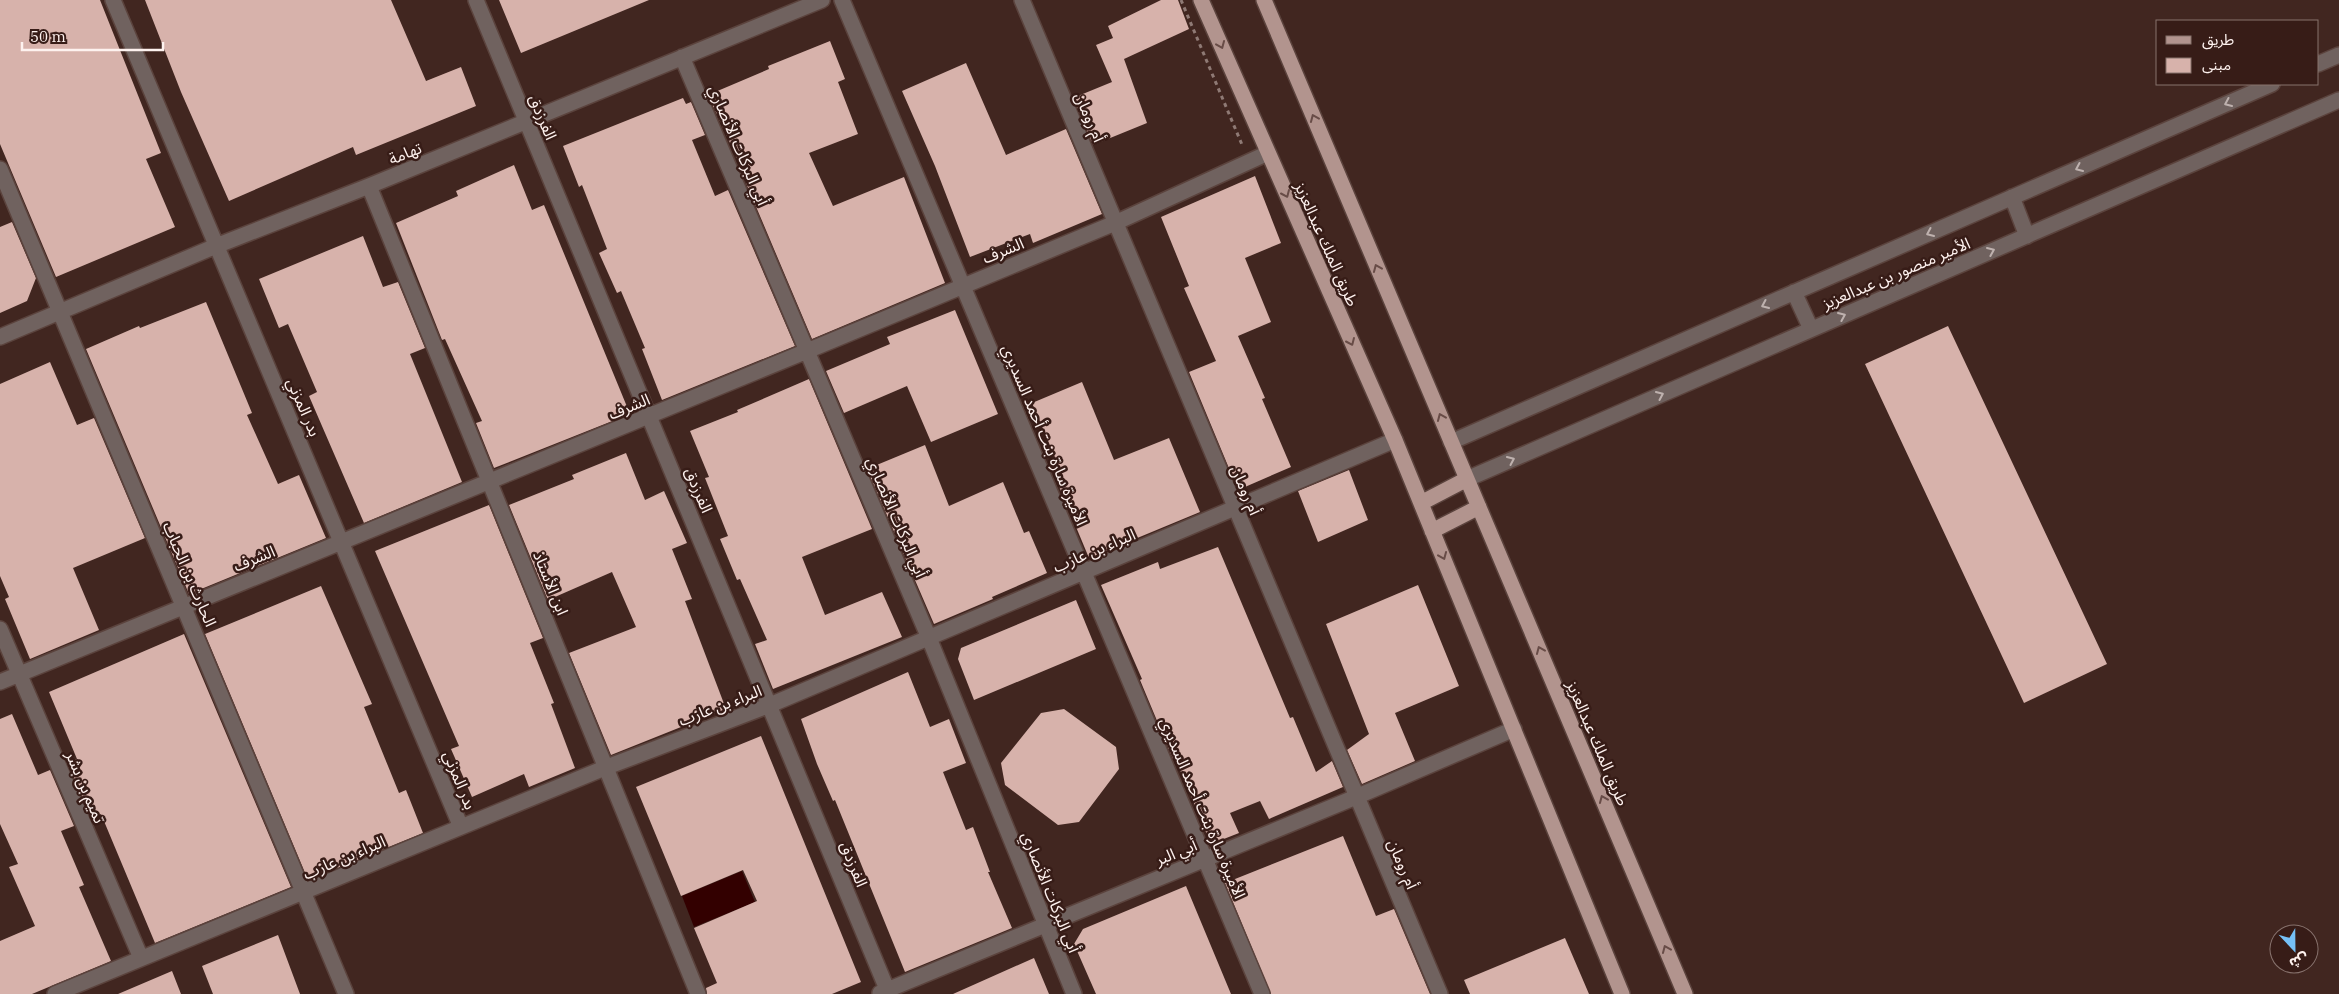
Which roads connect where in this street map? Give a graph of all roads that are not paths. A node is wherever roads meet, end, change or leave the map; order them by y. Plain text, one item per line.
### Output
1 (113, 0) edge
2 (476, 0) edge
3 (822, 0) edge
4 (842, 0) edge
5 (1022, 0) edge
6 (1201, 0) edge
7 (1264, 0) edge
8 (2339, 55) edge
9 (682, 57) junction
10 (2319, 64) edge
11 (2270, 85) edge
12 (2339, 100) edge
13 (526, 122) junction
14 (1268, 153) junction
15 (0, 169) edge
16 (369, 186) junction
17 (2012, 197) junction
18 (1115, 223) junction
19 (2027, 236) junction
20 (216, 246) junction
21 (963, 285) junction
22 (1794, 292) junction
23 (60, 311) junction
24 (1811, 329) junction
25 (0, 337) edge
26 (808, 351) junction
27 (650, 417) junction
28 (1395, 440) junction
29 (1451, 442) junction
30 (1467, 479) junction
31 (491, 481) junction
32 (1421, 503) junction
33 (1479, 506) junction
34 (1235, 509) junction
35 (1432, 531) junction
36 (342, 541) junction
37 (1084, 572) junction
38 (184, 606) junction
39 (0, 629) edge
40 (929, 638) junction
41 (18, 674) junction
42 (0, 682) edge
43 (770, 705) junction
44 (1514, 729) junction
45 (608, 767) junction
46 (1356, 797) junction
47 (461, 828) junction
48 (1205, 859) junction
49 (304, 892) junction
50 (1045, 924) junction
51 (141, 958) junction
52 (885, 993) edge
53 (55, 994) edge
54 (346, 994) edge
55 (698, 994) edge
56 (1074, 994) edge
57 (1262, 994) edge
58 (1440, 994) edge
59 (1622, 994) edge
60 (1685, 994) edge

1 - 20 street, بدر المزني
2 - 13 street, الفرزدق
3 - 9 street, تهامة
4 - 21 street, الأميرة سارة بنت أحمد السديري
5 - 18 street, أم رومان
6 -> 14 main road, طريق الملك عبدالعزيز
29 -> 7 main road, طريق الملك عبدالعزيز
8 - 10 street
9 - 13 street, تهامة
9 - 26 street, أبي البركات الأنصاري
11 -> 17 street, الأمير منصور بن عبدالعزيز
12 - 19 street, الأمير منصور بن عبدالعزيز
13 - 16 street, تهامة
13 - 27 street, الفرزدق
14 - 18 street, الشرف
14 -> 28 main road, طريق الملك عبدالعزيز
15 - 23 street, الحارث بن الحباب
16 - 20 street, تهامة
16 - 31 street, ابن الأستاذ
17 - 19 street
17 -> 22 street, الأمير منصور بن عبدالعزيز
18 - 21 street, الشرف
18 - 34 street, أم رومان
24 -> 19 street, الأمير منصور بن عبدالعزيز
20 - 23 street, تهامة
20 - 36 street, بدر المزني
21 - 26 street, الشرف
21 - 37 street, الأميرة سارة بنت أحمد السديري
22 - 24 street
22 -> 29 street, الأمير منصور بن عبدالعزيز
23 - 25 street, تهامة
23 - 38 street, الحارث بن الحباب
30 -> 24 street, الأمير منصور بن عبدالعزيز
26 - 27 street, الشرف
26 - 40 street, أبي البركات الأنصاري
27 - 31 street, الشرف
27 - 43 street, الفرزدق
28 - 32 main road, طريق الملك عبدالعزيز
28 - 34 street, البراء بن عازب
29 - 30 main road, طريق الملك عبدالعزيز
30 - 32 main road
30 - 33 main road, طريق الملك عبدالعزيز
31 - 36 street, الشرف
31 - 45 street, ابن الأستاذ
32 - 35 main road, طريق الملك عبدالعزيز
33 - 35 main road
60 -> 33 main road, طريق الملك عبدالعزيز
34 - 37 street, البراء بن عازب
34 - 46 street, أم رومان
35 -> 44 main road, طريق الملك عبدالعزيز
36 - 38 street, الشرف
36 - 47 street, بدر المزني
37 - 40 street, البراء بن عازب
37 - 48 street, الأميرة سارة بنت أحمد السديري
38 - 41 street, الشرف
38 - 49 street, الحارث بن الحباب
39 - 41 street, تميم بن بشر
40 - 43 street, البراء بن عازب
40 - 50 street, أبي البركات الأنصاري
41 - 42 street, الشرف
41 - 51 street, تميم بن بشر
43 - 45 street, البراء بن عازب
43 - 52 street, الفرزدق
44 - 46 street, أبي البر
44 - 59 main road, طريق الملك عبدالعزيز
45 - 47 street, البراء بن عازب
45 - 55 street, ابن الأستاذ
46 - 48 street, أبي البر
46 - 58 street, أم رومان
47 - 49 street, البراء بن عازب
48 - 50 street, أبي البر
48 - 57 street, الأميرة سارة بنت أحمد السديري
49 - 51 street, البراء بن عازب
49 - 54 street, الحارث بن الحباب
50 - 52 street, أبي البر
50 - 56 street, أبي البركات الأنصاري
51 - 53 street, البراء بن عازب

